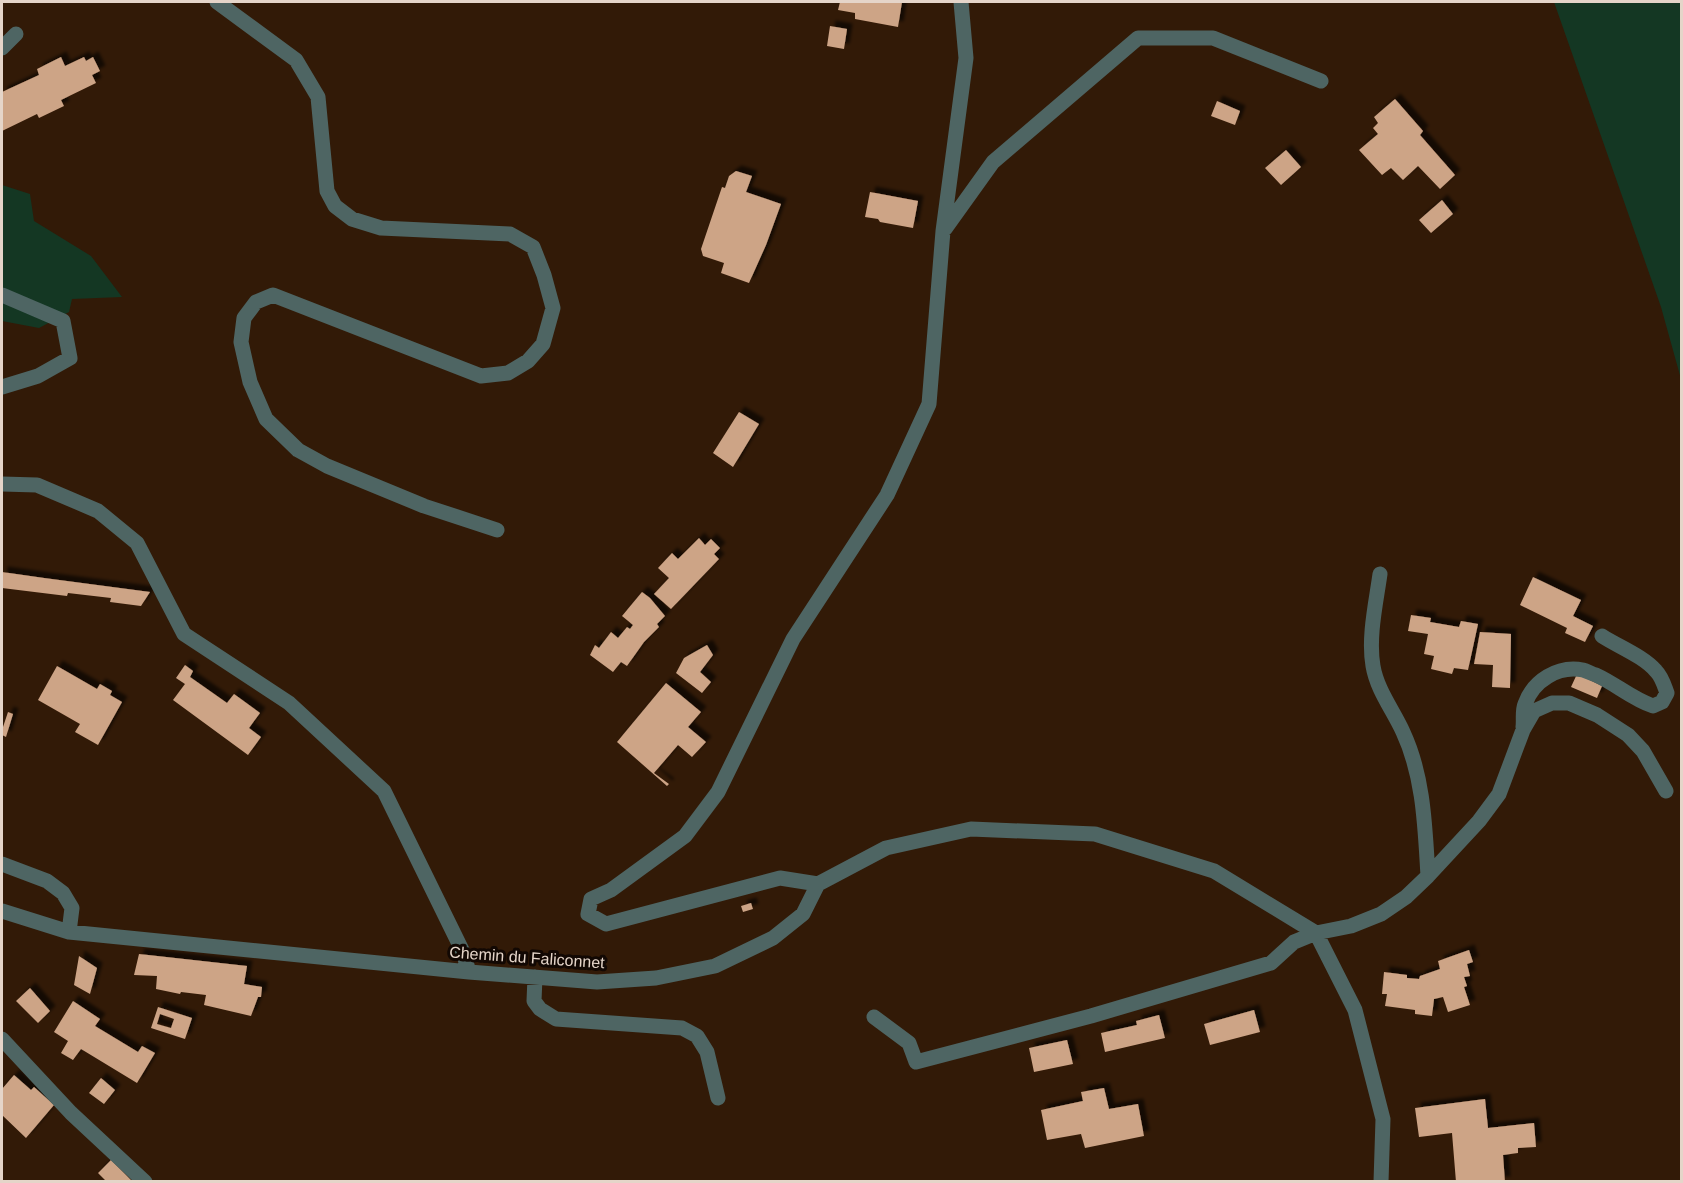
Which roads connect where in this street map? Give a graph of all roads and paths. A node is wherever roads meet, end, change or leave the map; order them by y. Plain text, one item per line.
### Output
1 (217, 2) edge
2 (961, 2) edge
3 (16, 34) dead end
4 (2, 48) edge
5 (1321, 81) dead end
6 (943, 231) junction
7 (2, 295) edge
8 (2, 387) edge
9 (2, 484) edge
10 (497, 530) dead end
11 (1380, 574) dead end
12 (1602, 636) dead end
13 (1523, 730) junction
14 (1666, 791) dead end
15 (2, 864) edge
16 (1428, 876) junction
17 (818, 884) junction
18 (2, 911) edge
19 (69, 932) junction
20 (1316, 933) junction
21 (469, 972) junction
22 (535, 977) junction
23 (873, 1017) dead end
24 (2, 1039) edge
25 (718, 1098) dead end
26 (145, 1182) edge
27 (1381, 1182) edge

1 - 10 street
2 - 6 street
3 - 4 street
5 - 6 street
6 - 17 street
7 - 8 street
9 - 21 street
11 - 16 street
12 - 13 street
13 - 14 street
13 - 16 street
15 - 19 street
16 - 20 street
17 - 20 street
17 - 22 street, Chemin du Faliconnet
18 - 19 street, Chemin du Faliconnet
19 - 21 street, Chemin du Faliconnet
20 - 23 street
20 - 27 street
21 - 22 street, Chemin du Faliconnet
22 - 25 street
24 - 26 street

